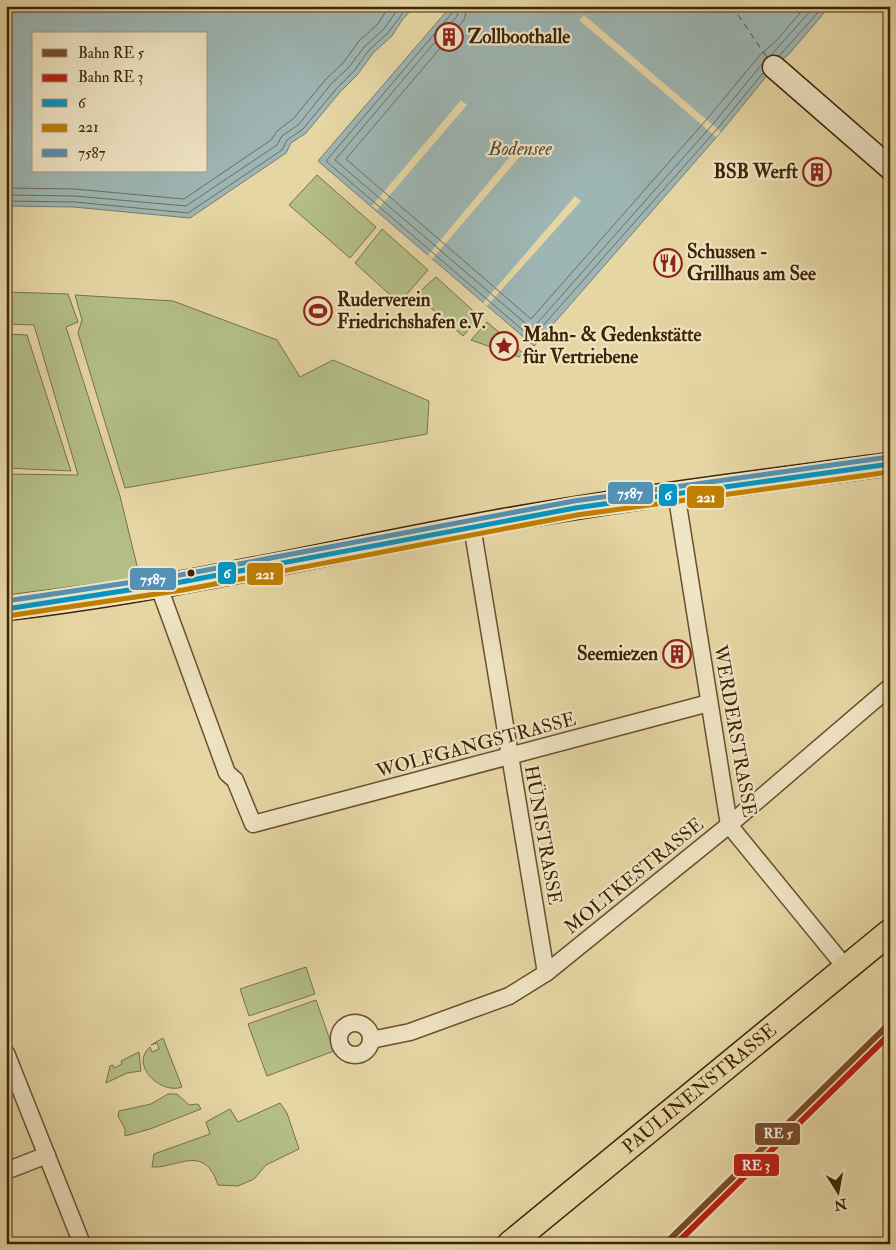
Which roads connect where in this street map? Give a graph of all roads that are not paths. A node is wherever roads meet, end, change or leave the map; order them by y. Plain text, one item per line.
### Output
1 (774, 67) dead end
2 (890, 168) edge
3 (890, 464) edge
4 (676, 492) junction
5 (472, 526) junction
6 (159, 588) junction
7 (6, 609) edge
8 (890, 687) edge
9 (709, 703) junction
10 (509, 756) junction
11 (729, 825) junction
12 (890, 932) edge
13 (846, 968) junction
14 (546, 973) junction
15 (371, 1040) dead end
16 (6, 1052) edge
17 (47, 1156) junction
18 (6, 1171) edge
19 (82, 1244) edge
20 (510, 1244) edge

1 - 2 main road
3 - 4 main road
4 - 5 main road
4 - 9 street, WERDERSTRASSE
5 - 6 main road
5 - 10 street, HÜNISTRASSE
6 - 7 main road
6 - 10 street, WOLFGANGSTRASSE
8 - 11 street, MOLTKESTRASSE
9 - 10 street, WOLFGANGSTRASSE
9 - 11 street, WERDERSTRASSE
10 - 14 street, HÜNISTRASSE
11 - 13 street, WERDERSTRASSE
11 - 14 street, MOLTKESTRASSE
12 - 13 main road, PAULINENSTRASSE
13 - 20 main road, PAULINENSTRASSE
14 - 15 street, MOLTKESTRASSE
16 - 17 street
17 - 18 street
17 - 19 street

